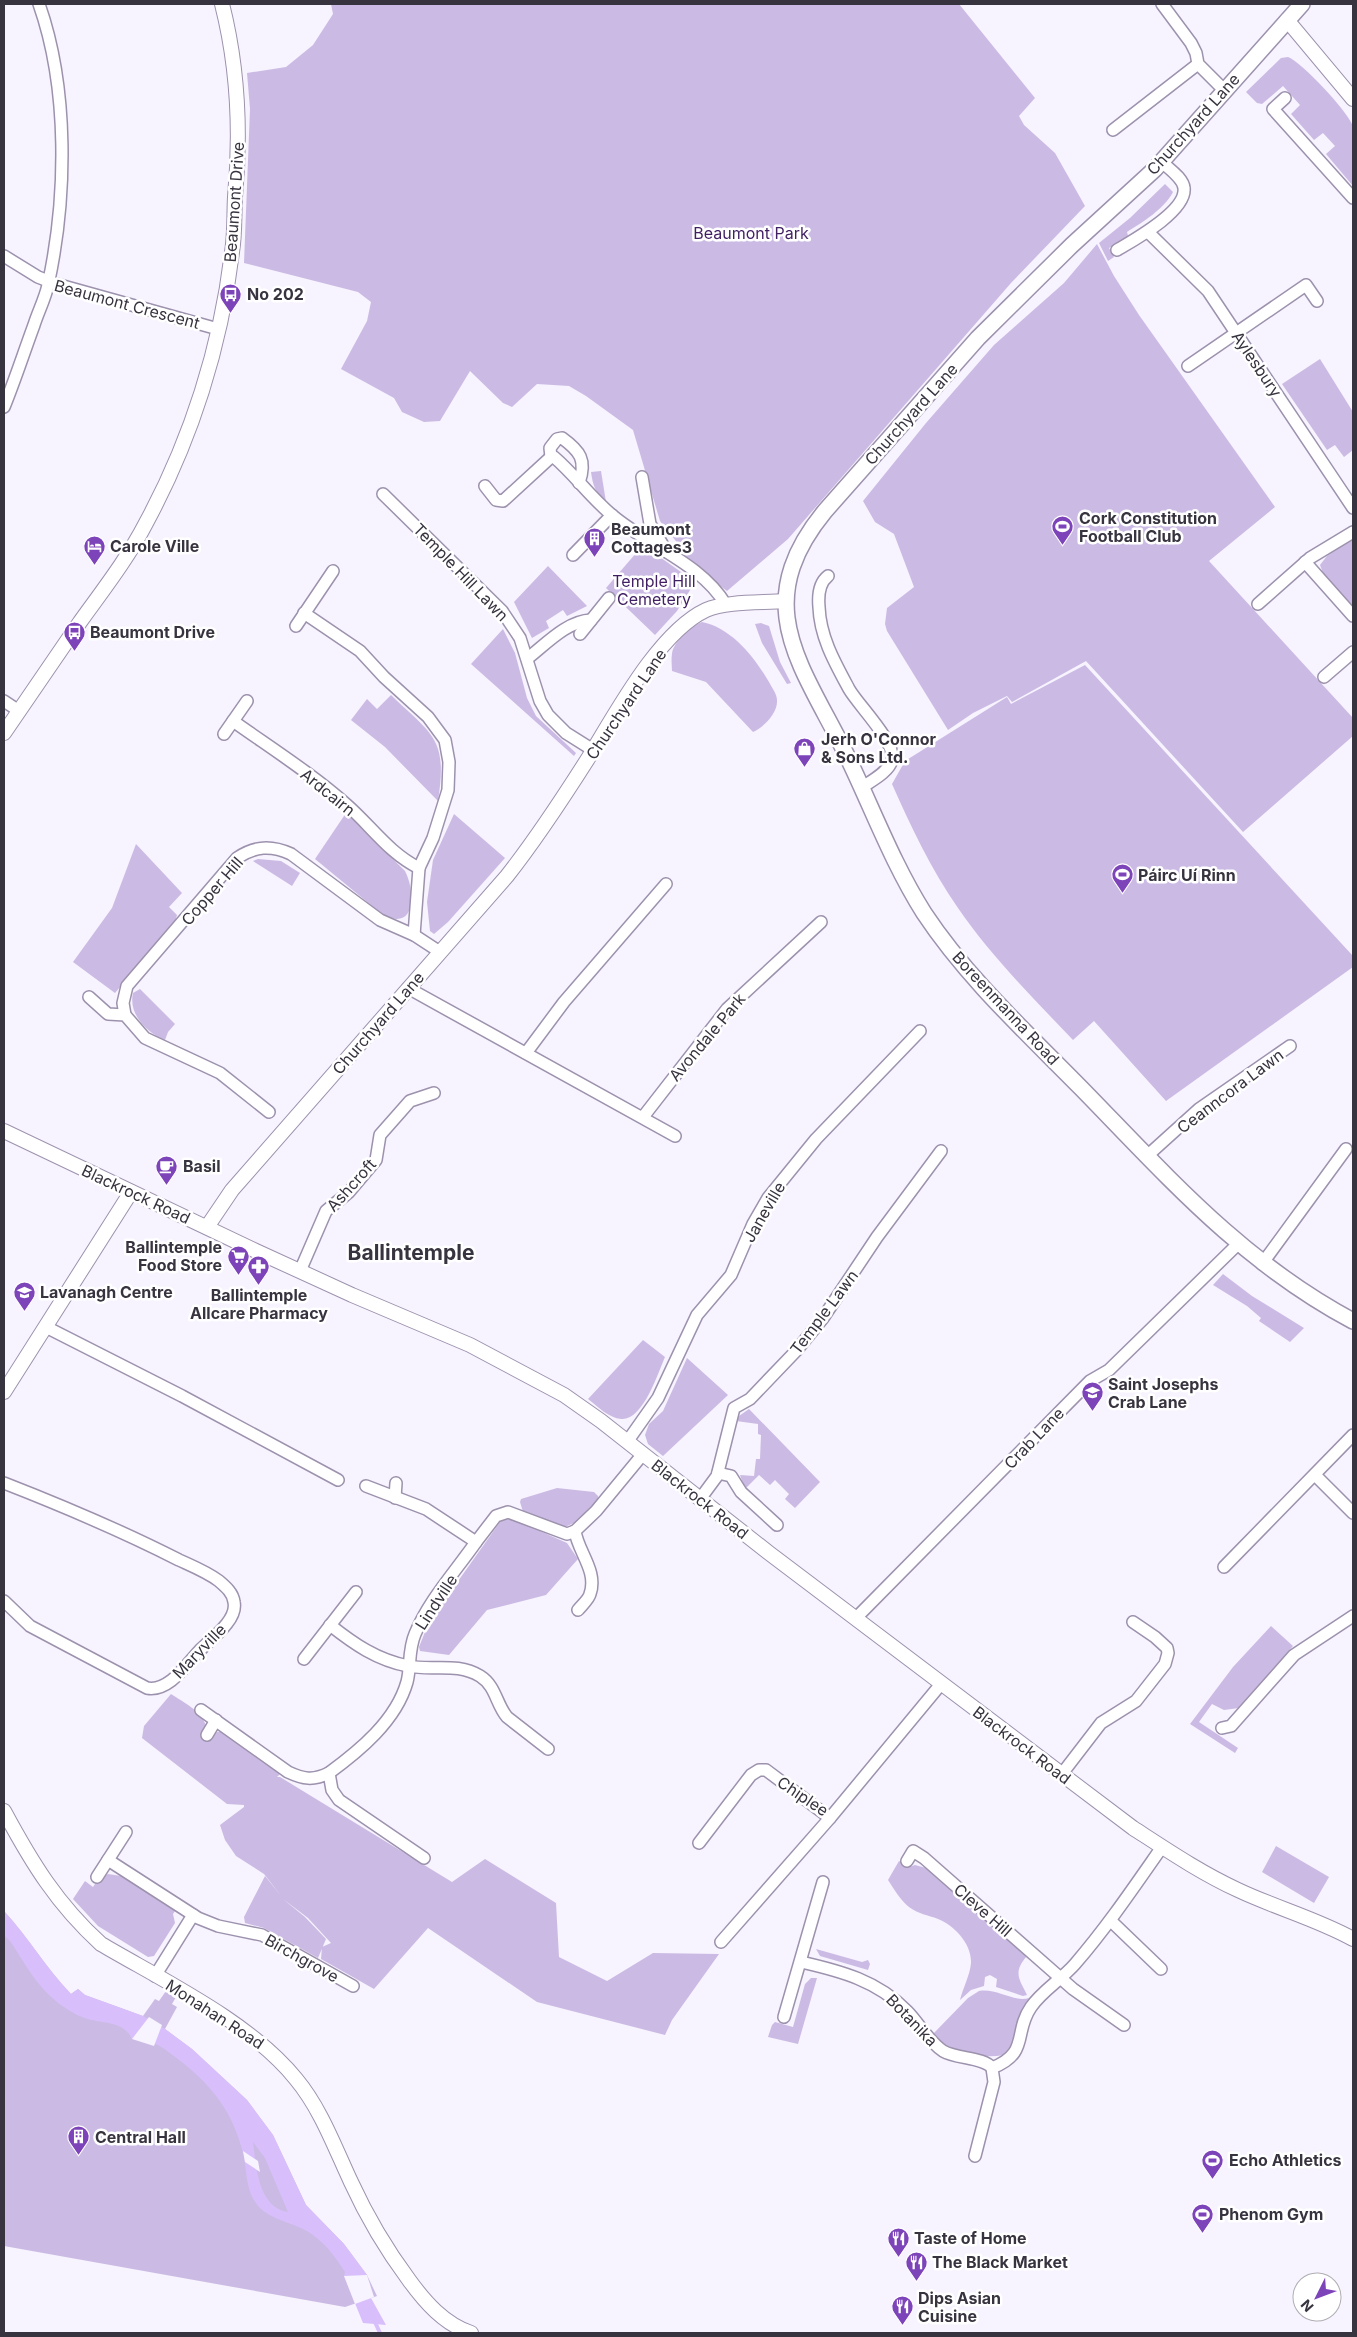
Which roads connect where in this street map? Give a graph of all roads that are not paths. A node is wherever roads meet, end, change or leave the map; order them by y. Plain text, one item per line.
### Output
1 (39, 4) edge
2 (222, 4) edge
3 (1162, 4) edge
4 (1302, 4) edge
5 (1287, 20) junction
6 (1198, 64) junction
7 (1224, 90) junction
8 (1285, 98) dead end
9 (1353, 99) edge
10 (1113, 130) dead end
11 (1162, 162) junction
12 (1353, 198) edge
13 (1148, 232) junction
14 (1117, 250) dead end
15 (4, 256) edge
16 (48, 281) junction
17 (1317, 301) dead end
18 (218, 329) junction
19 (1236, 333) junction
20 (1188, 366) dead end
21 (4, 407) edge
22 (554, 458) junction
23 (642, 477) dead end
24 (579, 483) junction
25 (485, 486) dead end
26 (383, 494) dead end
27 (1353, 508) edge
28 (612, 516) junction
29 (1353, 532) edge
30 (668, 553) junction
31 (573, 555) dead end
32 (1305, 562) junction
33 (333, 571) dead end
34 (828, 576) dead end
35 (608, 598) dead end
36 (785, 601) junction
37 (1258, 604) dead end
38 (726, 605) junction
39 (304, 613) junction
40 (1353, 616) edge
41 (591, 620) junction
42 (296, 626) dead end
43 (580, 634) dead end
44 (1353, 652) edge
45 (528, 658) junction
46 (1324, 677) dead end
47 (4, 701) edge
48 (246, 701) dead end
49 (19, 711) junction
50 (233, 720) junction
51 (4, 733) edge
52 (224, 734) dead end
53 (593, 750) junction
54 (861, 788) junction
55 (419, 868) junction
56 (666, 884) dead end
57 (821, 922) dead end
58 (414, 935) junction
59 (440, 952) junction
60 (408, 988) junction
61 (90, 997) dead end
62 (125, 1015) junction
63 (920, 1031) dead end
64 (1290, 1046) dead end
65 (526, 1053) junction
66 (434, 1093) dead end
67 (269, 1112) dead end
68 (643, 1117) junction
69 (4, 1131) edge
70 (675, 1136) dead end
71 (1346, 1149) dead end
72 (941, 1151) dead end
73 (1147, 1156) junction
74 (131, 1192) junction
75 (207, 1227) junction
76 (1238, 1244) junction
77 (1262, 1264) junction
78 (300, 1271) junction
79 (1353, 1321) edge
80 (46, 1327) junction
81 (4, 1392) edge
82 (1353, 1435) edge
83 (627, 1442) junction
84 (643, 1454) junction
85 (718, 1473) junction
86 (1315, 1474) junction
87 (338, 1480) dead end
88 (4, 1483) edge
89 (396, 1483) dead end
90 (366, 1486) dead end
91 (395, 1498) junction
92 (700, 1499) junction
93 (1353, 1512) edge
94 (777, 1525) dead end
95 (575, 1532) junction
96 (476, 1542) junction
97 (1224, 1567) dead end
98 (356, 1592) dead end
99 (4, 1602) edge
100 (578, 1610) dead end
101 (1353, 1616) edge
102 (856, 1618) junction
103 (1133, 1622) dead end
104 (330, 1625) junction
105 (304, 1658) dead end
106 (409, 1666) junction
107 (942, 1684) junction
108 (201, 1710) dead end
109 (216, 1720) junction
110 (1222, 1728) dead end
111 (207, 1735) dead end
112 (548, 1748) dead end
113 (329, 1773) junction
114 (1061, 1775) junction
115 (4, 1812) edge
116 (830, 1818) junction
117 (126, 1832) dead end
118 (699, 1842) dead end
119 (1162, 1847) junction
120 (424, 1858) dead end
121 (108, 1860) junction
122 (907, 1861) dead end
123 (97, 1876) dead end
124 (823, 1882) dead end
125 (193, 1916) junction
126 (1111, 1920) junction
127 (1353, 1939) edge
128 (721, 1942) dead end
129 (801, 1962) junction
130 (1161, 1969) dead end
131 (155, 1976) junction
132 (1062, 1978) junction
133 (353, 1986) dead end
134 (784, 2017) dead end
135 (1124, 2025) dead end
136 (992, 2068) junction
137 (975, 2156) dead end
138 (471, 2333) edge

1 - 16 street
2 - 18 street, Beaumont Drive
3 - 6 street
4 - 5 main road, Churchyard Lane
5 - 7 main road, Churchyard Lane
5 - 9 street
6 - 7 street
6 - 10 street
7 - 11 main road, Churchyard Lane
8 - 12 street
11 - 13 street
11 - 36 main road, Churchyard Lane
13 - 14 street
13 - 19 street, Aylesbury
15 - 16 street
16 - 18 street, Beaumont Crescent
16 - 21 street, Beaumont Crescent
17 - 19 street
18 - 49 street, Beaumont Drive
19 - 20 street
19 - 27 street, Aylesbury
22 - 24 street
22 - 24 street
22 - 25 street
23 - 30 street
24 - 28 street
26 - 45 street, Temple Hill Lawn
28 - 30 street
28 - 31 street
29 - 32 street
30 - 38 street
32 - 37 street
32 - 40 street
33 - 39 street
34 - 54 street
35 - 41 street
36 - 38 street, Churchyard Lane
36 - 54 main road, Boreenmanna Road
38 - 53 street, Churchyard Lane
39 - 42 street
39 - 55 street
41 - 43 street
41 - 45 street
44 - 46 street
45 - 53 street, Temple Hill Lawn
47 - 49 street
48 - 50 street
49 - 51 street, Beaumont Drive
50 - 52 street
50 - 55 street, Ardcairn
53 - 59 street, Churchyard Lane
54 - 73 main road, Boreenmanna Road
55 - 58 street
56 - 65 street
57 - 68 street, Avondale Park
58 - 59 street, Copper Hill
58 - 62 street, Copper Hill
59 - 60 street, Churchyard Lane
60 - 65 street
60 - 75 street, Churchyard Lane
61 - 62 street
62 - 67 street
63 - 83 street, Janeville
64 - 73 street, Ceanncora Lawn
65 - 68 street
66 - 78 street, Ashcroft
68 - 70 street
69 - 74 street, Blackrock Road
71 - 77 street
72 - 85 street, Temple Lawn
73 - 76 main road, Boreenmanna Road
74 - 75 street, Blackrock Road
74 - 80 street
75 - 78 street, Blackrock Road
76 - 77 main road, Boreenmanna Road
76 - 102 street, Crab Lane
77 - 79 main road, Boreenmanna Road
78 - 83 street, Blackrock Road
80 - 81 street
80 - 87 street
82 - 86 street
83 - 84 street, Blackrock Road
84 - 92 street, Blackrock Road
84 - 95 street
85 - 92 street, Temple Lawn
85 - 94 street
86 - 93 street
86 - 97 street
88 - 99 street, Maryville
89 - 91 street
90 - 91 street
91 - 96 street
92 - 102 street, Blackrock Road
95 - 96 street, Lindville
95 - 100 street
96 - 106 street, Lindville
98 - 104 street
101 - 110 street
102 - 107 street, Blackrock Road
103 - 114 street
104 - 105 street
104 - 106 street
106 - 112 street
106 - 113 street, Lindville
107 - 114 street, Blackrock Road
107 - 116 street, Chiplee
108 - 109 street, Lindville
109 - 111 street
109 - 113 street, Lindville
113 - 120 street
114 - 119 street, Blackrock Road
115 - 131 street, Monahan Road
116 - 118 street, Chiplee
116 - 128 street
117 - 121 street
119 - 126 street
119 - 127 street, Blackrock Road
121 - 123 street
121 - 125 street, Birchgrove
122 - 132 street, Cleve Hill
124 - 129 street
125 - 131 street
125 - 133 street, Birchgrove
126 - 130 street
126 - 132 street
129 - 134 street
129 - 136 street, Botanika
131 - 138 street, Monahan Road
132 - 135 street, Cleve Hill
132 - 136 street
136 - 137 street

